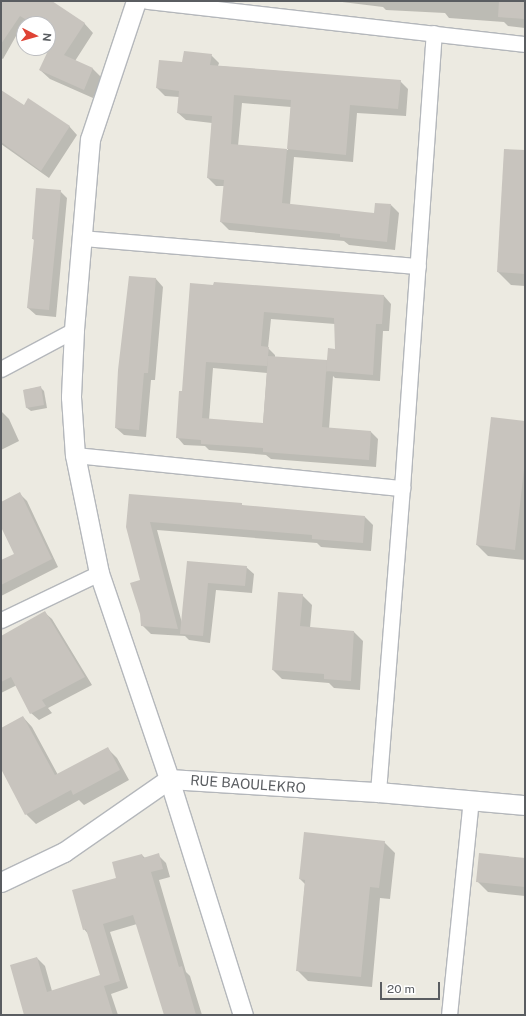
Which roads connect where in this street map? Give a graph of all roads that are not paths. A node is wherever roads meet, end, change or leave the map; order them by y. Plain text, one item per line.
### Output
1 (136, 1) edge
2 (147, 1) edge
3 (434, 34) junction
4 (525, 44) edge
5 (82, 238) junction
6 (418, 266) junction
7 (74, 330) junction
8 (1, 370) edge
9 (75, 456) junction
10 (402, 488) junction
11 (99, 573) junction
12 (1, 620) edge
13 (169, 779) junction
14 (378, 792) junction
15 (471, 800) junction
16 (525, 805) edge
17 (1, 882) edge
18 (243, 1015) edge
19 (449, 1015) edge

1 - 5 street
2 - 3 street
3 - 4 street
3 - 6 street
5 - 6 street
5 - 7 street
6 - 10 street
7 - 8 street
7 - 9 street
9 - 10 street
9 - 11 street
10 - 14 street
11 - 12 street
11 - 13 street
13 - 14 street, RUE BAOULEKRO
13 - 17 street, RUE BAOULEKRO
13 - 18 street
14 - 15 street, RUE BAOULEKRO
15 - 16 street, RUE BAOULEKRO
15 - 19 street

